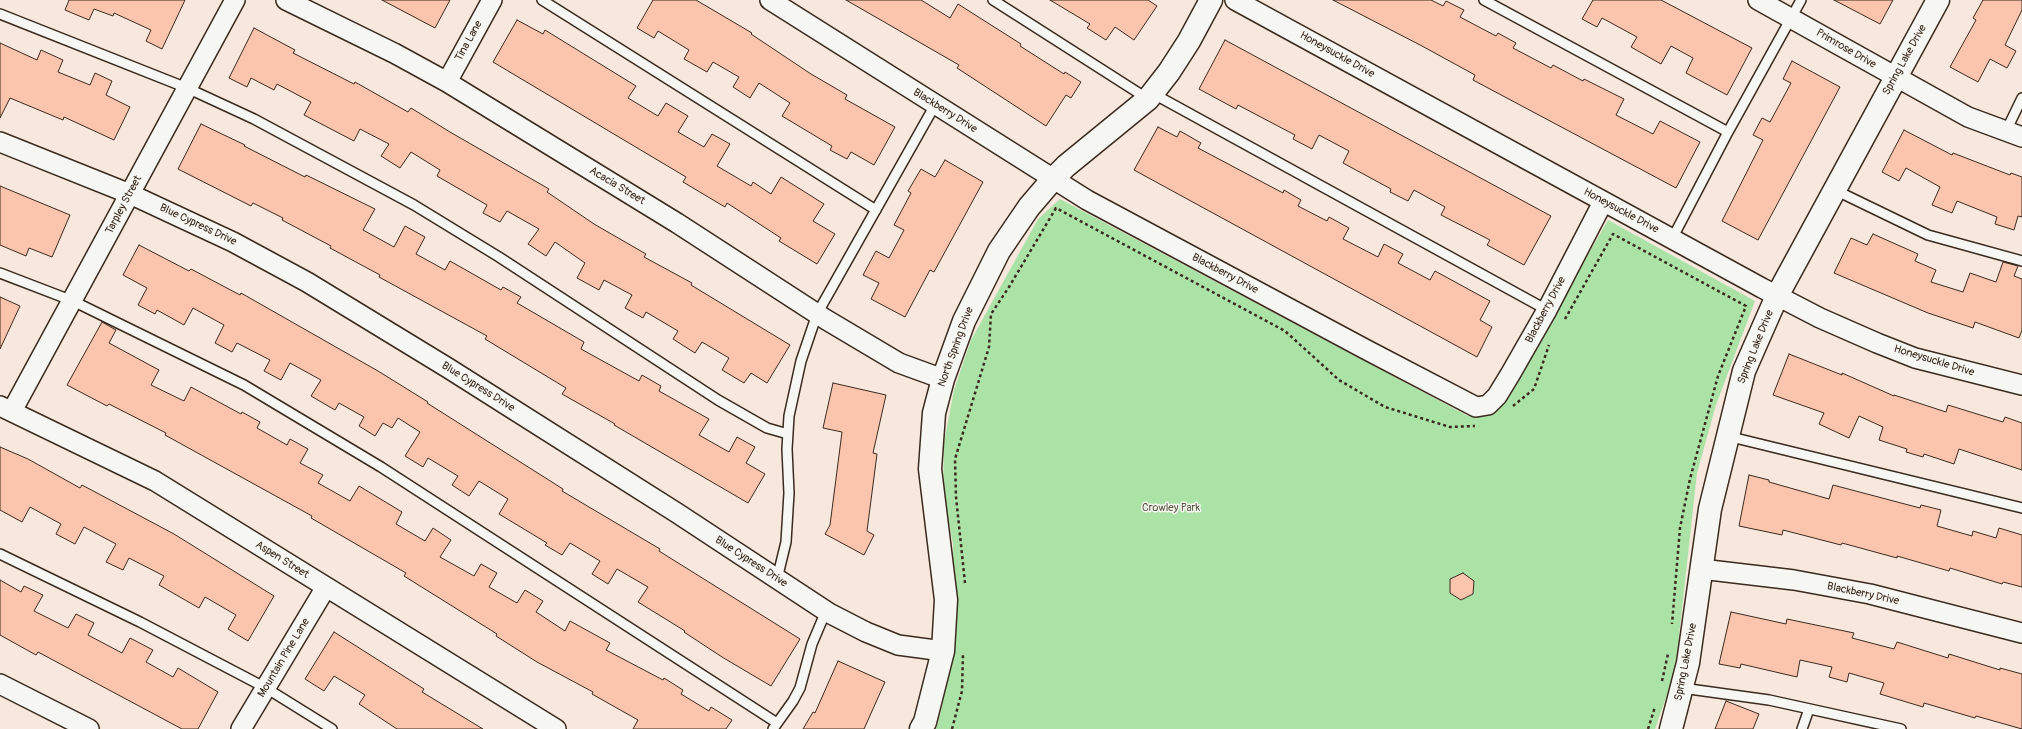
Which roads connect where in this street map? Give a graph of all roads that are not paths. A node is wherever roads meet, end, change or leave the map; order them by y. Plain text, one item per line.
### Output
1 (235, 0) edge
2 (286, 0) edge
3 (492, 0) edge
4 (542, 0) edge
5 (770, 0) edge
6 (994, 0) edge
7 (1211, 0) edge
8 (1235, 0) edge
9 (1484, 0) edge
10 (1758, 0) edge
11 (1801, 0) edge
12 (1938, 0) edge
13 (0, 14) edge
14 (1792, 18) junction
15 (1896, 78) junction
16 (447, 82) junction
17 (187, 88) junction
18 (1150, 96) junction
19 (2022, 98) edge
20 (935, 105) junction
21 (1728, 132) junction
22 (2014, 134) edge
23 (0, 142) edge
24 (1053, 179) junction
25 (1835, 190) junction
26 (130, 194) junction
27 (1603, 202) junction
28 (876, 210) junction
29 (1672, 239) junction
30 (2022, 261) edge
31 (0, 273) edge
32 (1777, 296) junction
33 (73, 301) junction
34 (1547, 310) junction
35 (817, 314) junction
36 (943, 379) junction
37 (2022, 385) edge
38 (6, 408) edge
39 (788, 434) junction
40 (1727, 436) junction
41 (2022, 508) edge
42 (0, 554) edge
43 (1701, 569) junction
44 (777, 579) junction
45 (326, 587) junction
46 (826, 611) junction
47 (2022, 633) edge
48 (953, 651) junction
49 (0, 684) edge
50 (266, 688) junction
51 (1682, 688) junction
52 (1809, 709) junction
53 (775, 726) edge
54 (89, 729) edge
55 (241, 729) edge
56 (332, 729) edge
57 (556, 729) edge
58 (921, 729) edge
59 (1671, 729) edge
60 (1802, 729) edge
61 (1901, 729) edge

1 - 17 street, Tarpley Street
2 - 16 street, Acacia Street
3 - 16 street, Tina Lane
4 - 28 lane
5 - 20 street, Blackberry Drive
6 - 18 lane
7 - 18 street, North Spring Drive
8 - 27 street, Honeysuckle Drive
9 - 21 lane
10 - 14 street, Primrose Drive
11 - 14 lane
12 - 15 street, Spring Lake Drive
13 - 17 lane
14 - 15 street, Primrose Drive
14 - 21 lane
15 - 22 street, Primrose Drive
15 - 25 street, Spring Lake Drive
16 - 35 street, Acacia Street
17 - 26 street, Tarpley Street
17 - 39 lane
18 - 24 street, North Spring Drive
18 - 34 lane
19 - 22 lane
20 - 24 street, Blackberry Drive
20 - 28 lane
21 - 29 lane
23 - 26 street, Blue Cypress Drive
24 - 34 street, Blackberry Drive
24 - 36 street, North Spring Drive
25 - 30 lane
25 - 32 street, Spring Lake Drive
26 - 33 street, Tarpley Street
26 - 44 street, Blue Cypress Drive
27 - 29 street, Honeysuckle Drive
27 - 34 street, Blackberry Drive
28 - 35 lane
29 - 32 street, Honeysuckle Drive
31 - 33 lane
32 - 37 street, Honeysuckle Drive
32 - 40 street, Spring Lake Drive
33 - 38 street, Tarpley Street
33 - 53 lane
35 - 36 street, Acacia Street
35 - 39 lane
36 - 48 street, North Spring Drive
38 - 45 street, Aspen Street
39 - 44 lane
40 - 41 lane
40 - 43 street, Spring Lake Drive
42 - 50 lane
43 - 47 street, Blackberry Drive
43 - 51 street, Spring Lake Drive
44 - 46 street, Blue Cypress Drive
45 - 50 street, Mountain Pine Lane
45 - 57 street, Aspen Street
46 - 48 street, Blue Cypress Drive
46 - 53 lane
48 - 58 street, North Spring Drive
49 - 54 street
50 - 55 street, Mountain Pine Lane
50 - 56 lane
51 - 52 lane
51 - 59 street, Spring Lake Drive
52 - 60 lane
52 - 61 lane

